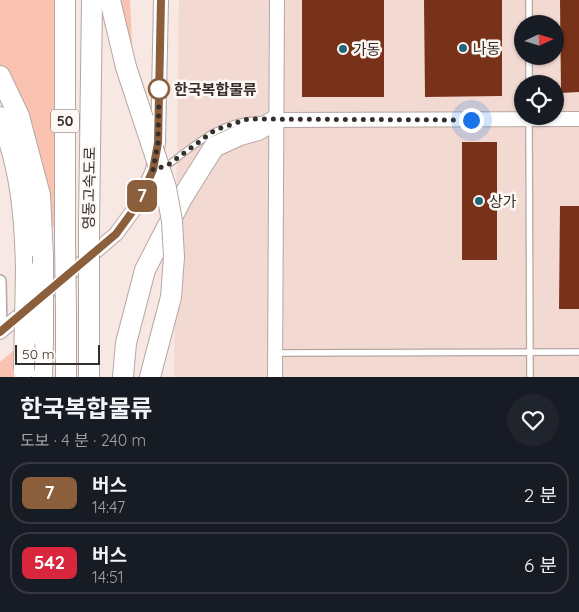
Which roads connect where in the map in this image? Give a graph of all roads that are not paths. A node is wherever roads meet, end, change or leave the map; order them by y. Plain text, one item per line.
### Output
1 (65, 0) edge
2 (92, 0) edge
3 (110, 0) edge
4 (161, 0) edge
5 (277, 0) edge
6 (530, 0) edge
7 (530, 15) edge
8 (0, 76) edge
9 (0, 117) edge
10 (514, 118) edge
11 (564, 119) edge
12 (579, 119) edge
13 (276, 120) junction
14 (529, 125) edge
15 (153, 170) junction
16 (0, 281) edge
17 (0, 332) edge
18 (530, 352) junction
19 (579, 352) edge
20 (274, 353) junction
21 (30, 375) edge
22 (66, 377) edge
23 (89, 377) edge
24 (123, 377) edge
25 (150, 377) edge
26 (274, 377) edge
27 (530, 377) edge

1 - 22 highway, 영동고속도로 / 50, bridge
2 - 23 highway, 영동고속도로 / 50, bridge
3 - 25 highway, bridge
4 - 15 street
5 - 13 street
6 - 7 lane
8 - 21 highway, bridge
9 - 21 highway, bridge
10 - 13 street
11 - 12 street
13 - 15 lane
13 - 20 street
13 - 24 highway
14 - 18 lane
15 - 17 street
16 - 17 street
18 - 19 lane
18 - 20 lane
18 - 27 lane
20 - 26 street

